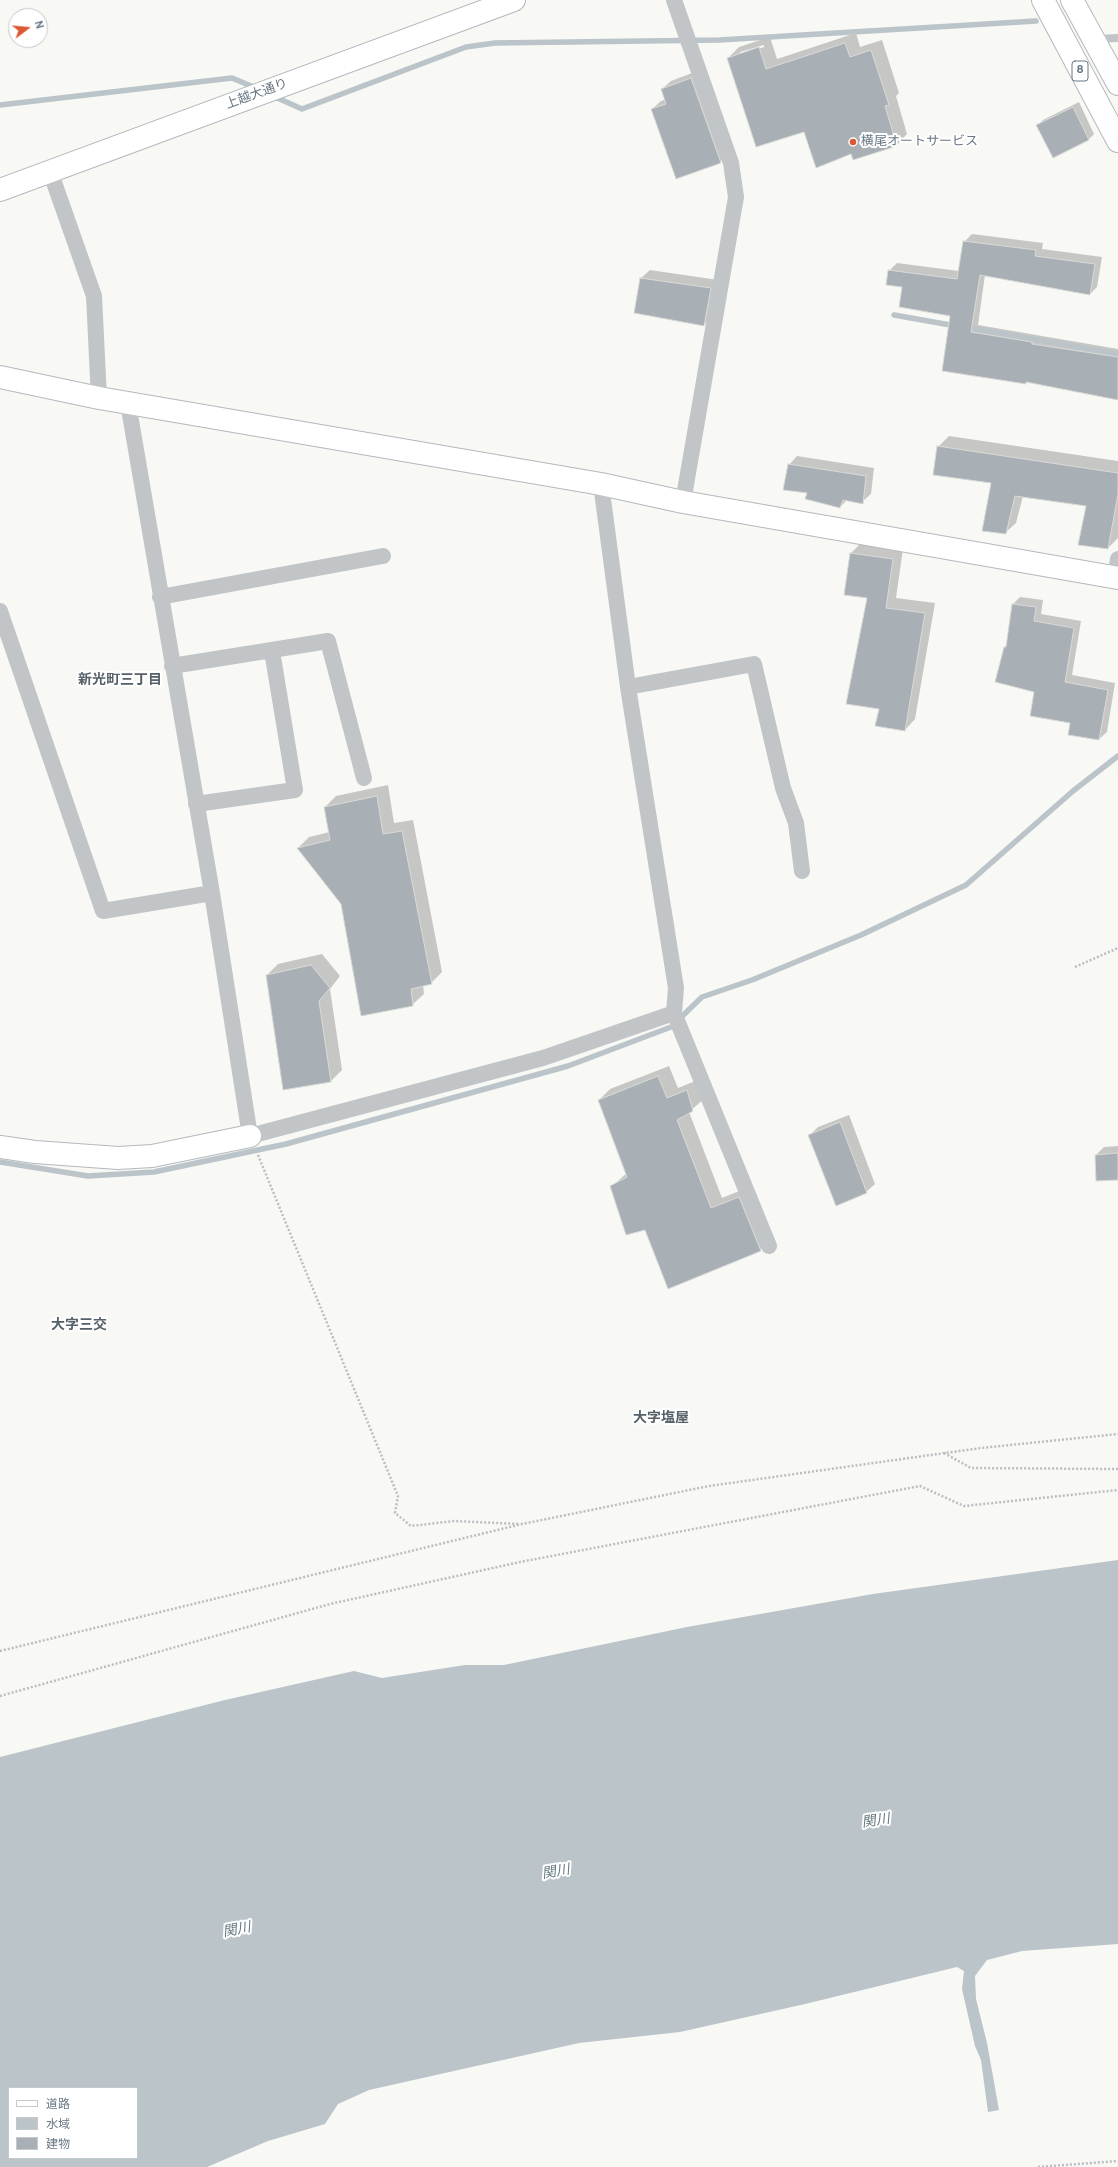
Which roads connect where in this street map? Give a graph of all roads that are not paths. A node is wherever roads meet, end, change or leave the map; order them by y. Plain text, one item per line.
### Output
1 (514, 0) edge
2 (674, 0) edge
3 (1044, 0) edge
4 (1072, 0) edge
5 (1118, 38) edge
6 (1094, 39) junction
7 (1118, 84) edge
8 (1118, 141) edge
9 (50, 171) junction
10 (0, 190) edge
11 (0, 377) edge
12 (99, 398) junction
13 (128, 403) junction
14 (601, 484) junction
15 (683, 502) junction
16 (383, 556) dead end
17 (1117, 572) edge
18 (160, 597) junction
19 (0, 611) edge
20 (272, 651) junction
21 (172, 666) junction
22 (628, 686) junction
23 (364, 778) dead end
24 (196, 804) junction
25 (802, 870) dead end
26 (212, 893) junction
27 (674, 1013) junction
28 (250, 1136) junction
29 (0, 1147) edge
30 (769, 1246) dead end

1 - 9 main road, 上越大通り
2 - 15 street
3 - 8 main road, 8
4 - 6 main road, 8
5 - 6 lane
6 - 7 main road, 8
9 - 10 main road, 上越大通り
9 - 12 street
11 - 12 main road
12 - 13 main road
13 - 14 main road
13 - 18 street
14 - 15 main road
14 - 22 street
15 - 17 main road
16 - 18 street
18 - 21 street
19 - 26 street
20 - 21 street
20 - 23 street
20 - 24 street
21 - 24 street
22 - 25 street
22 - 27 street
24 - 26 street
26 - 28 street
27 - 28 street
27 - 30 street
28 - 29 main road

